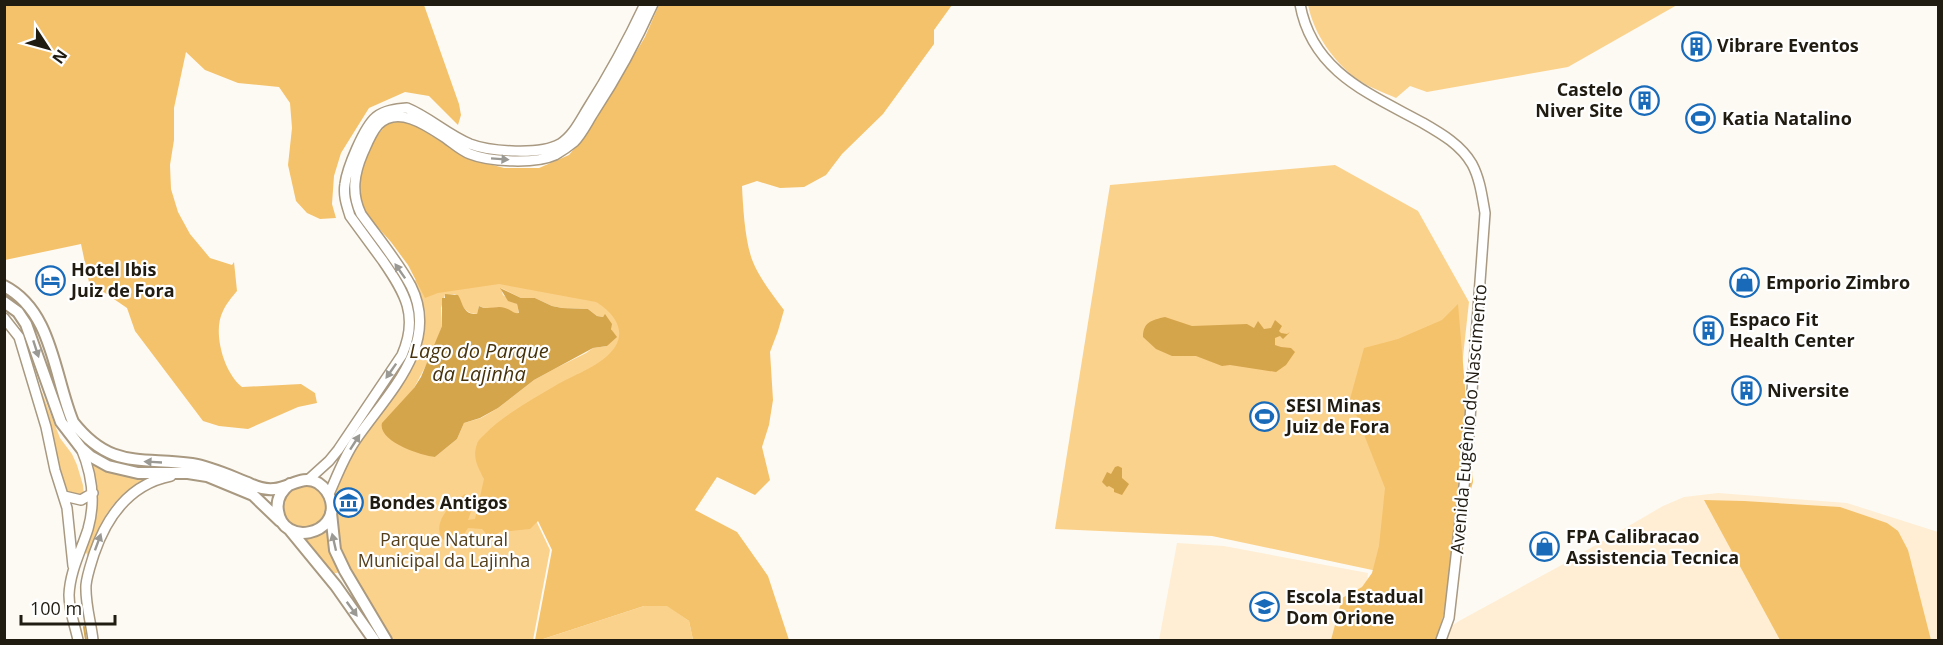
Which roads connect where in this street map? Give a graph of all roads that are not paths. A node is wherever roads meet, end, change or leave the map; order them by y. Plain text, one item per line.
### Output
1 (645, 4) edge
2 (654, 4) edge
3 (1300, 4) edge
4 (4, 286) edge
5 (4, 302) edge
6 (4, 318) edge
7 (81, 448) junction
8 (188, 473) junction
9 (308, 480) junction
10 (290, 484) junction
11 (93, 493) junction
12 (329, 494) junction
13 (64, 496) junction
14 (331, 511) junction
15 (286, 527) junction
16 (72, 543) junction
17 (80, 551) junction
18 (73, 566) junction
19 (345, 571) junction
20 (327, 576) junction
21 (89, 612) junction
22 (78, 640) edge
23 (93, 640) edge
24 (374, 640) edge
25 (386, 640) edge
26 (1441, 640) edge

1 -> 9 main road
12 -> 2 main road
3 - 26 main road, Avenida Eugênio do Nascimento
10 -> 4 main road
5 -> 7 main road
6 - 13 main road
7 - 8 main road
7 - 11 main road
8 - 15 main road
21 -> 8 main road
9 - 10 main road
9 - 12 main road
10 - 15 main road
11 - 13 main road
11 - 17 main road
12 - 14 main road
13 - 16 main road
14 - 15 main road
19 -> 14 main road
15 - 20 main road
16 - 17 main road
16 - 18 main road
17 - 18 main road
17 - 21 main road
18 - 22 main road
19 - 20 main road
19 - 25 main road
20 -> 24 main road
21 - 23 main road

